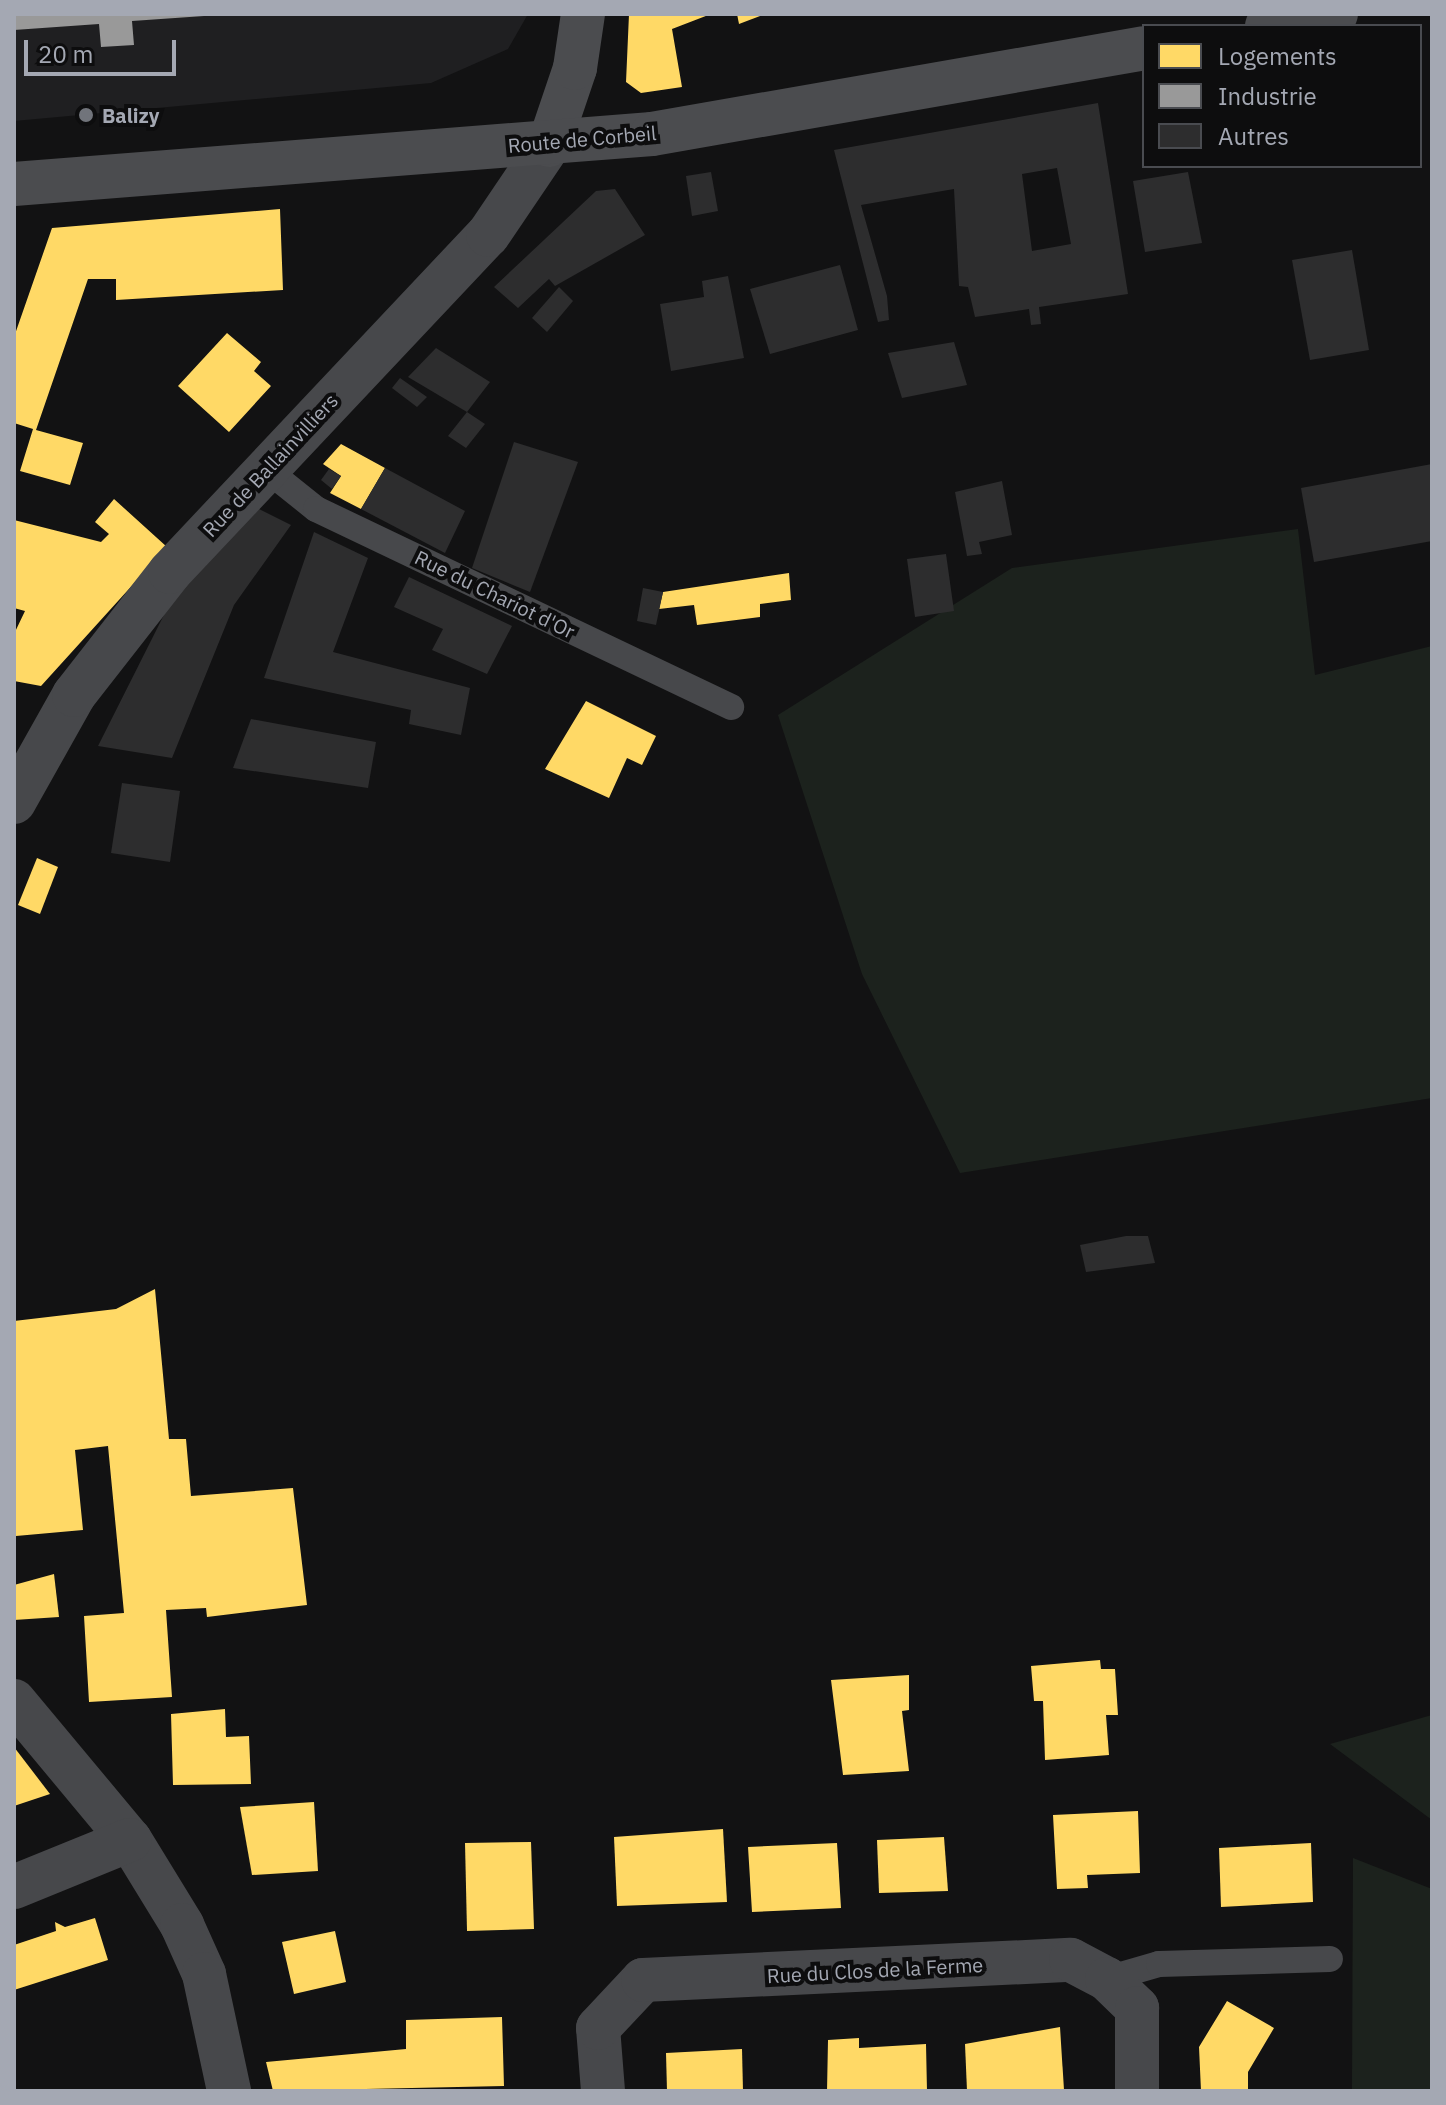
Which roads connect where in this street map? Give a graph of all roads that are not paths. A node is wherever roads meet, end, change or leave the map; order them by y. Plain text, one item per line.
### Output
1 (583, 14) edge
2 (1336, 14) edge
3 (1278, 24) edge
4 (1142, 48) edge
5 (549, 145) junction
6 (14, 184) edge
7 (266, 469) junction
8 (731, 707) dead end
9 (14, 802) edge
10 (14, 1701) edge
11 (130, 1840) junction
12 (14, 1887) edge
13 (1330, 1959) dead end
14 (1107, 1979) junction
15 (229, 2091) edge
16 (603, 2091) edge
17 (1137, 2091) edge

1 - 5 main road
2 - 3 main road
4 - 5 main road, Route de Corbeil
5 - 6 main road, Route de Corbeil
5 - 7 street, Rue de Ballainvilliers
7 - 8 lane, Rue du Chariot d'Or
7 - 9 street, Rue de Ballainvilliers
10 - 11 street
11 - 12 street
11 - 15 street
13 - 14 lane
14 - 16 street, Rue du Clos de la Ferme
14 - 17 street, Rue du Clos de la Ferme

